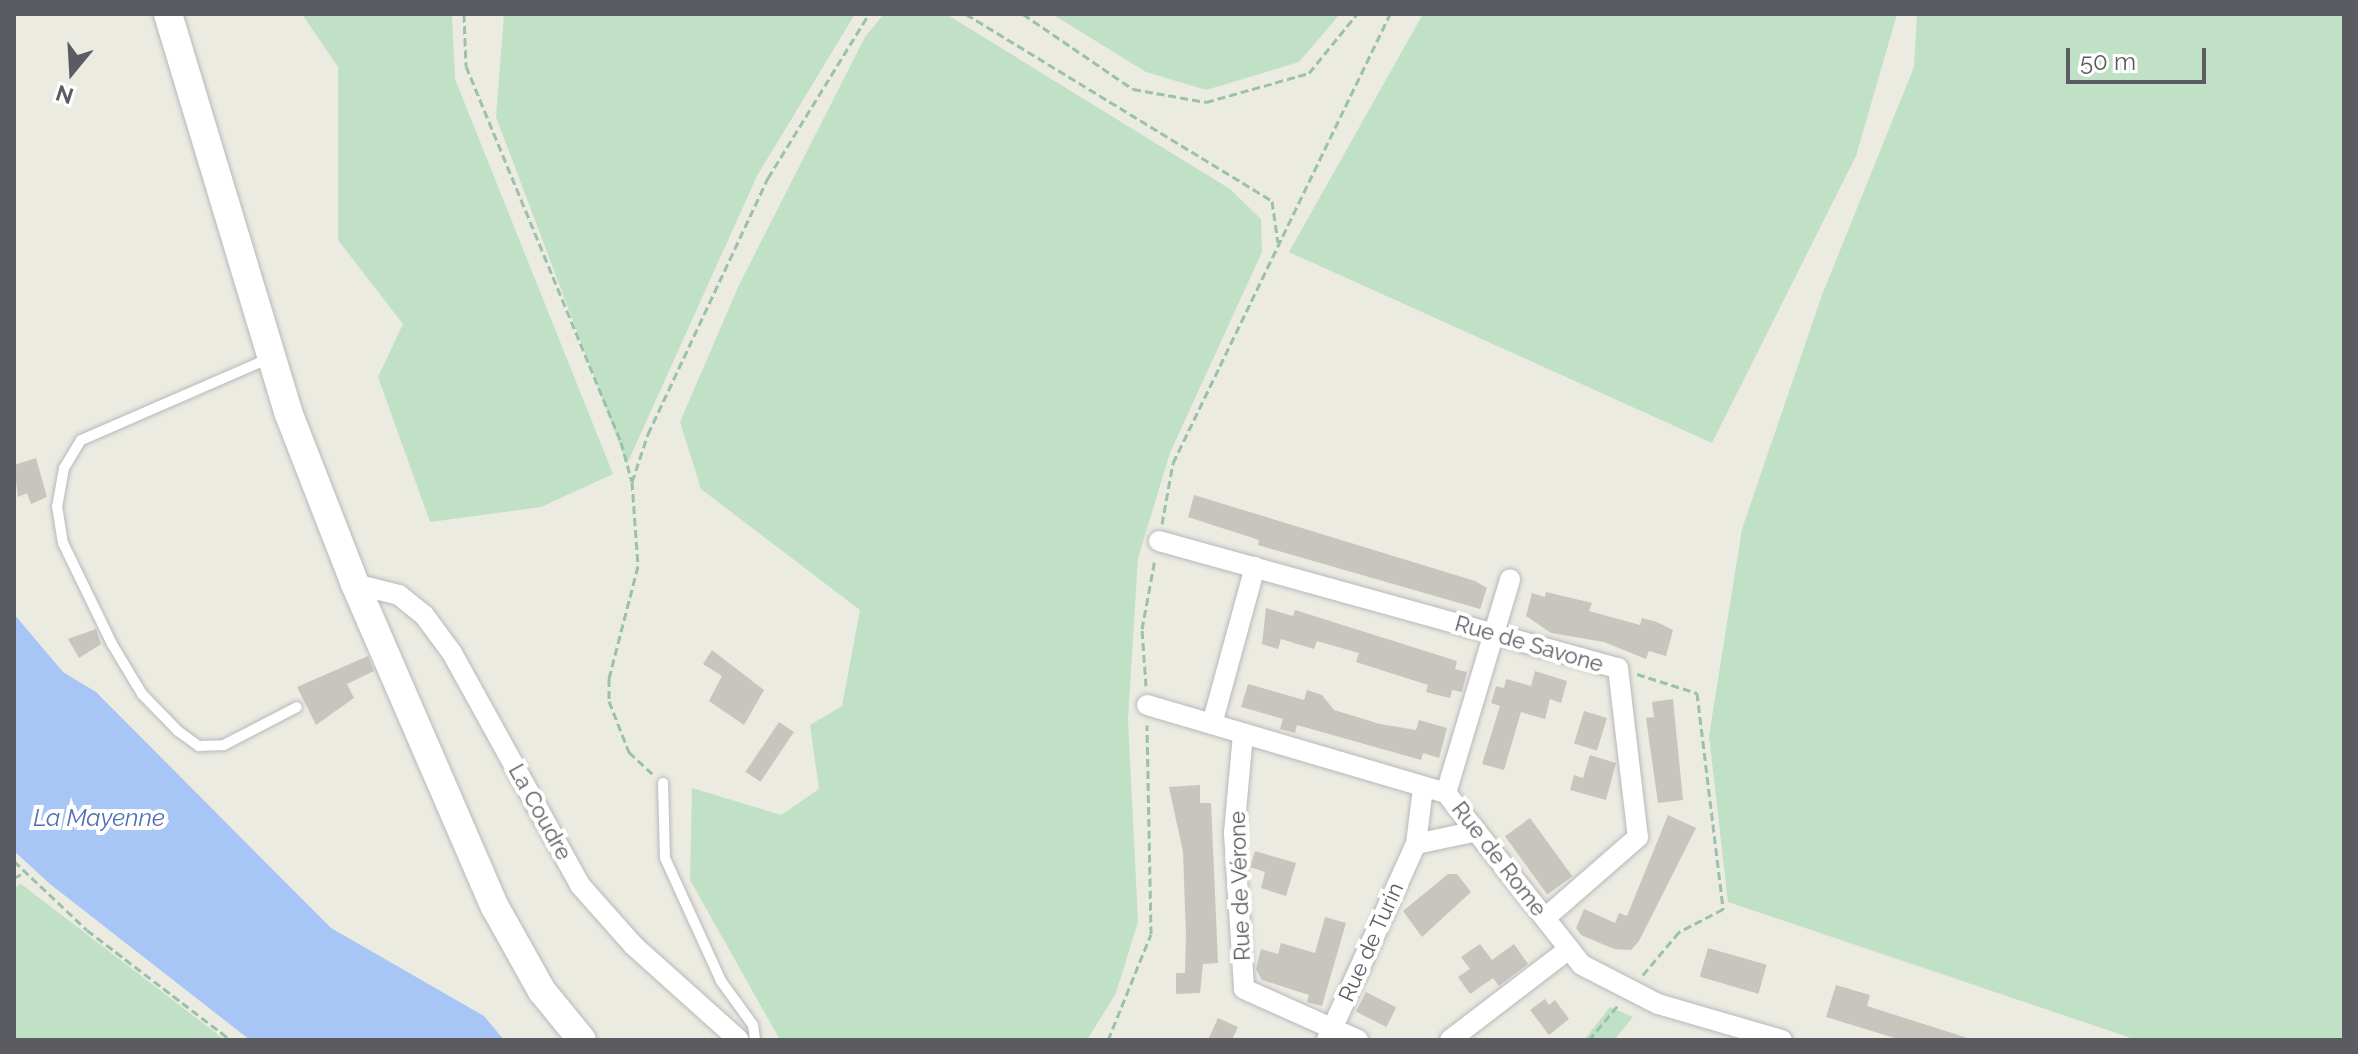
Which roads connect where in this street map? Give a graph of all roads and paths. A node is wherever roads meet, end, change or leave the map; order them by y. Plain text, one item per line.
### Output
1 (168, 14) edge
2 (464, 14) edge
3 (869, 14) edge
4 (966, 14) edge
5 (1357, 14) edge
6 (1390, 14) edge
7 (1025, 15) edge
8 (1278, 243) junction
9 (272, 358) junction
10 (632, 482) junction
11 (1159, 541) junction
12 (1255, 567) junction
13 (1510, 579) dead end
14 (355, 584) junction
15 (1493, 634) junction
16 (1618, 668) junction
17 (1147, 705) junction
18 (297, 707) dead end
19 (1212, 724) junction
20 (1243, 734) junction
21 (663, 783) joint
22 (1423, 788) junction
23 (1446, 793) junction
24 (1477, 831) junction
25 (1416, 844) junction
26 (14, 861) edge
27 (25, 872) junction
28 (14, 878) edge
29 (1545, 918) junction
30 (1569, 949) junction
31 (1631, 989) junction
32 (1329, 1035) edge
33 (231, 1040) edge
34 (582, 1040) edge
35 (739, 1040) edge
36 (755, 1040) edge
37 (1108, 1040) edge
38 (1358, 1040) edge
39 (1450, 1040) edge
40 (1589, 1040) edge
41 (1782, 1040) edge

1 - 9 street
2 - 10 path
3 - 10 path
4 - 8 path
5 - 7 path
6 - 8 path
8 - 11 path
9 - 14 street
9 - 18 lane
10 - 21 path
11 - 12 street, Rue de Savone
11 - 17 path
12 - 15 street, Rue de Savone
12 - 19 street
13 - 15 street
14 - 34 street
14 - 35 street, La Coudre
15 - 16 street, Rue de Savone
15 - 23 street
16 - 29 street, Rue de Savone
16 - 31 path
17 - 19 street, Rue de Rome
17 - 37 path
19 - 20 street, Rue de Rome
20 - 22 street, Rue de Rome
20 - 32 street, Rue de Vérone
21 - 36 lane
22 - 23 street, Rue de Rome
22 - 25 street, Rue de Turin
23 - 24 street, Rue de Rome
24 - 25 street
24 - 29 street, Rue de Rome
25 - 32 street, Rue de Turin
26 - 27 path
27 - 28 path
27 - 33 path
29 - 30 street, Rue de Rome
30 - 31 street, Rue de Rome
30 - 39 street
31 - 40 path
31 - 41 street, Rue de Rome
32 - 38 street

